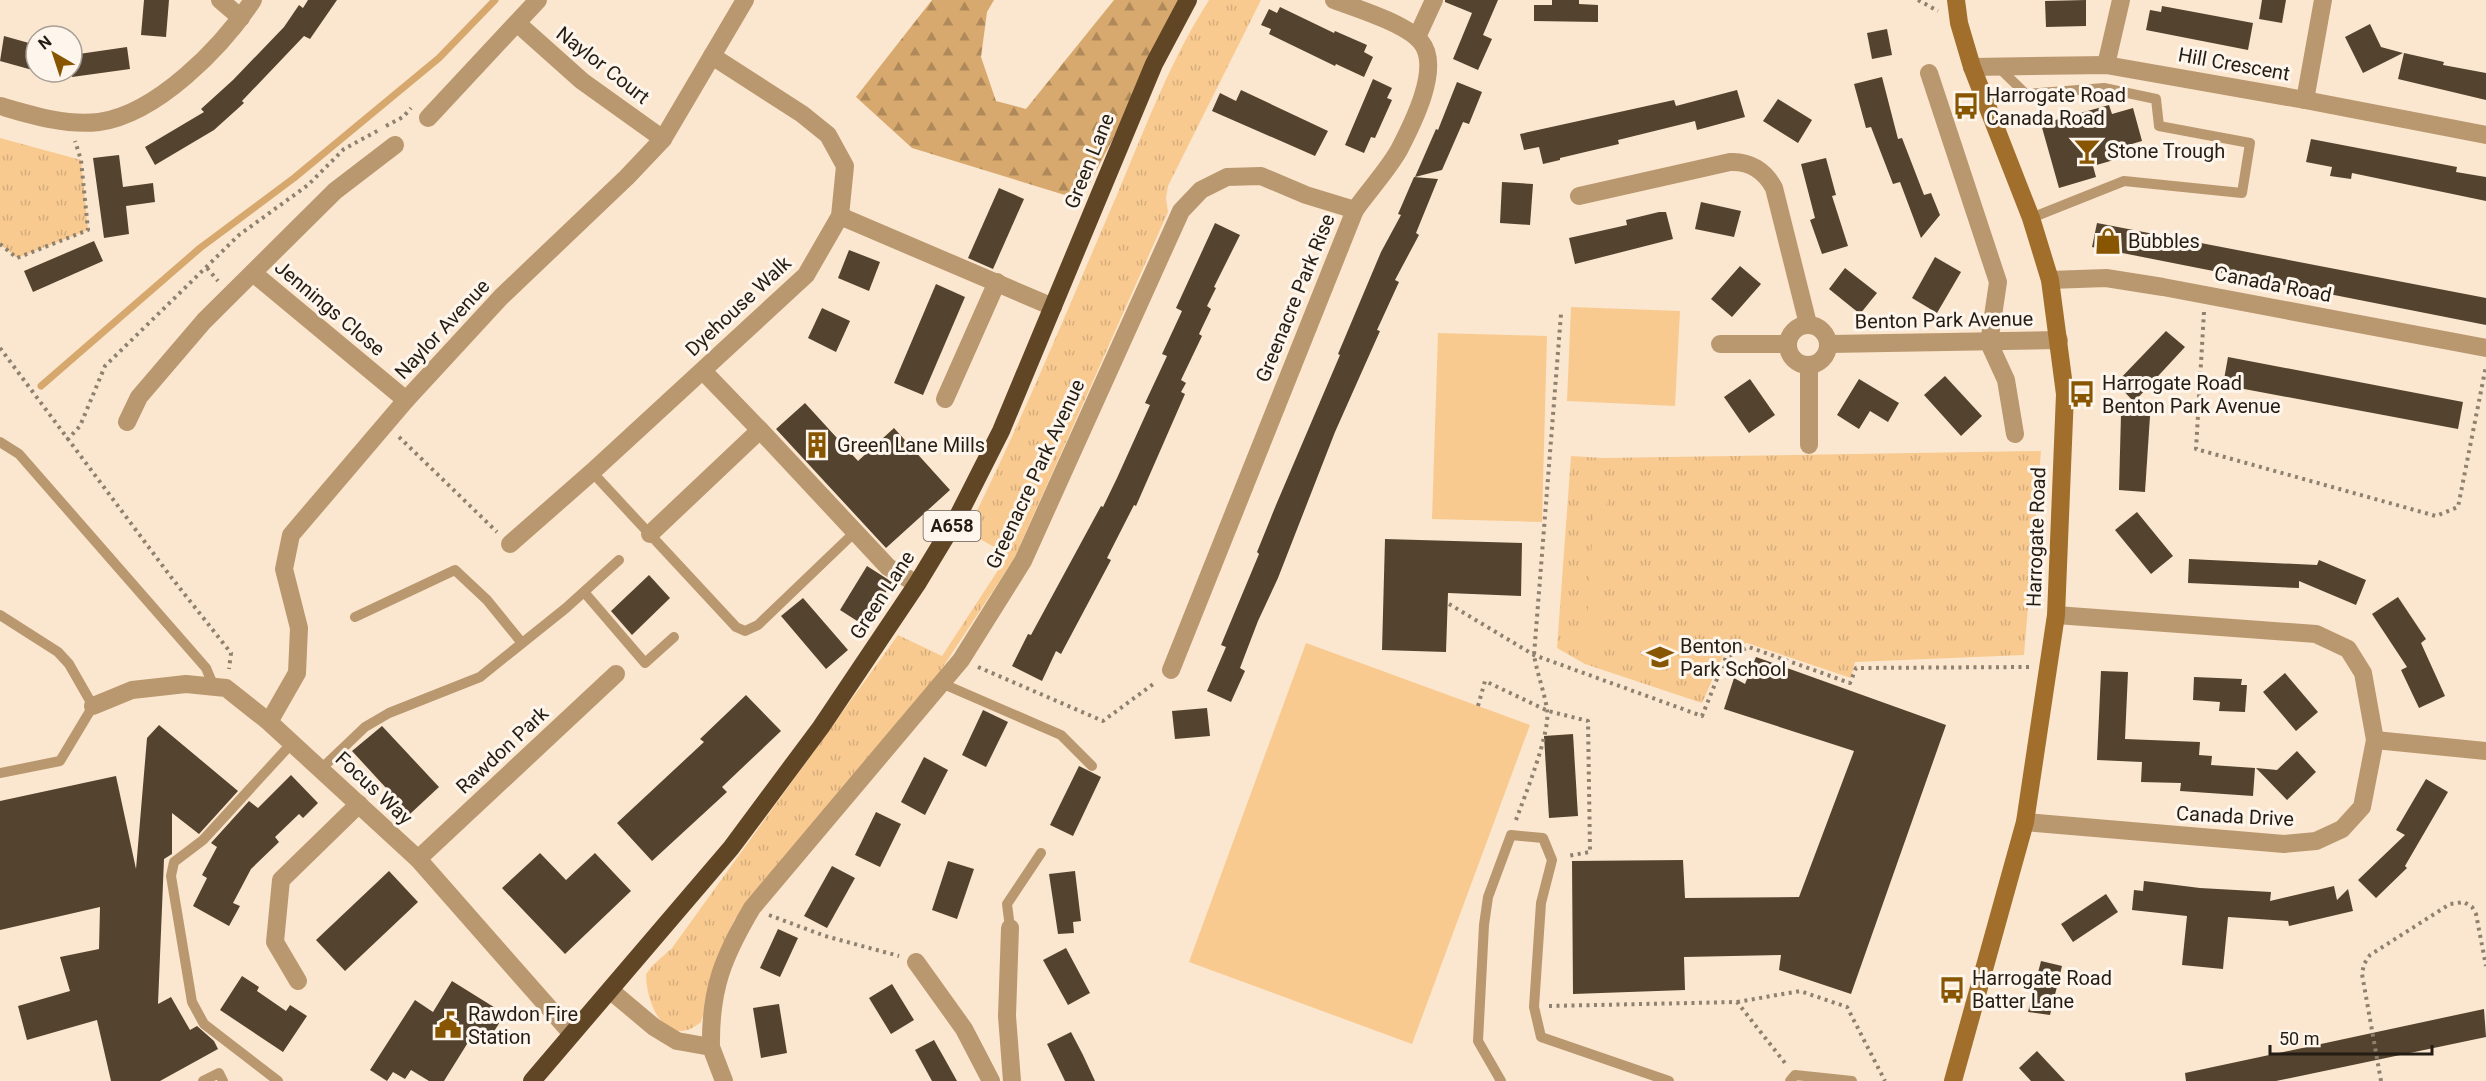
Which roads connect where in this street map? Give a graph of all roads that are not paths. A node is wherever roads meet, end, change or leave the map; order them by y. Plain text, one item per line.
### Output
1 (220, 0) edge
2 (254, 0) edge
3 (537, 0) edge
4 (745, 0) edge
5 (1188, 0) edge
6 (1334, 0) edge
7 (1434, 0) edge
8 (1956, 0) edge
9 (2121, 0) edge
10 (2324, 0) edge
11 (241, 18) junction
12 (517, 23) junction
13 (1417, 38) junction
14 (712, 56) junction
15 (2106, 65) junction
16 (1997, 66) junction
17 (1972, 67) junction
18 (1929, 73) dead end
19 (2305, 100) junction
20 (0, 106) edge
21 (428, 118) dead end
22 (2486, 135) edge
23 (663, 139) junction
24 (395, 145) dead end
25 (1579, 195) dead end
26 (1355, 210) junction
27 (840, 216) junction
28 (2031, 218) junction
29 (252, 273) junction
30 (2050, 280) junction
31 (997, 282) junction
32 (1053, 307) junction
33 (1808, 324) junction
34 (2059, 340) junction
35 (1989, 343) junction
36 (1720, 344) dead end
37 (1788, 344) junction
38 (1829, 344) junction
39 (2486, 348) edge
40 (1809, 365) junction
41 (703, 371) junction
42 (945, 399) dead end
43 (406, 400) junction
44 (127, 423) dead end
45 (760, 430) junction
46 (2015, 434) dead end
47 (0, 442) edge
48 (1809, 445) dead end
49 (592, 472) junction
50 (855, 532) junction
51 (650, 534) junction
52 (510, 544) road end
53 (619, 560) dead end
54 (917, 584) junction
55 (584, 592) junction
56 (0, 615) edge
57 (2056, 615) junction
58 (355, 617) dead end
59 (674, 637) dead end
60 (522, 643) junction
61 (1171, 670) dead end
62 (616, 674) dead end
63 (941, 683) junction
64 (220, 687) junction
65 (93, 706) junction
66 (269, 722) junction
67 (2375, 740) junction
68 (292, 743) junction
69 (2486, 751) edge
70 (1092, 766) dead end
71 (321, 769) junction
72 (0, 773) edge
73 (359, 804) junction
74 (2025, 822) junction
75 (1041, 853) dead end
76 (418, 859) junction
77 (1010, 928) joint
78 (916, 962) dead end
79 (298, 981) dead end
80 (611, 991) junction
81 (572, 1034) junction
82 (711, 1047) junction
83 (1793, 1078) edge
84 (204, 1081) edge
85 (223, 1081) edge
86 (278, 1081) edge
87 (532, 1081) edge
88 (724, 1081) edge
89 (992, 1081) edge
90 (1012, 1081) edge
91 (1501, 1081) edge
92 (1668, 1081) edge
93 (1852, 1081) edge
94 (1953, 1081) edge

1 - 11 street
2 - 11 street
3 - 12 street
4 - 14 street, Naylor Avenue
5 - 32 highway, Green Lane / A658
6 - 13 street
7 - 13 street
8 - 17 main road, Harrogate Road
9 - 15 street
10 - 19 street
11 - 20 street
12 - 21 street
12 - 23 street, Naylor Court
13 - 26 street, Greenacre Park Rise
14 - 23 street, Naylor Avenue
14 - 27 street, Dyehouse Walk
15 - 16 street, Hill Crescent
15 - 19 street, Hill Crescent
16 - 17 street, Hill Crescent
16 - 28 lane
17 - 28 main road, Harrogate Road
18 - 35 street
19 - 22 street, Hill Crescent
23 - 43 street, Naylor Avenue
24 - 29 street, Jennings Close
25 - 33 street
26 - 61 street, Greenacre Park Rise
26 - 63 street, Greenacre Park Avenue
27 - 31 street
27 - 41 street, Dyehouse Walk
28 - 30 main road, Harrogate Road
29 - 43 street, Jennings Close
29 - 44 street, Jennings Close
30 - 34 main road, Harrogate Road
30 - 39 street, Canada Road
31 - 32 street
31 - 42 street
32 - 54 highway, Green Lane / A658
33 - 37 street
33 - 38 street
34 - 35 street, Benton Park Avenue
34 - 57 main road, Harrogate Road
35 - 38 street, Benton Park Avenue
35 - 46 street
36 - 37 street
37 - 40 street
38 - 40 street
40 - 48 street
41 - 45 street
41 - 49 street, Dyehouse Walk
43 - 66 street, Naylor Avenue
45 - 50 street
45 - 51 street
47 - 64 lane
49 - 51 lane
49 - 52 street, Dyehouse Walk
50 - 51 lane
50 - 54 street
53 - 55 lane
54 - 80 highway, Green Lane / A658
55 - 59 lane
55 - 60 lane
56 - 65 lane
57 - 67 street, Canada Drive
57 - 74 main road, Harrogate Road
58 - 60 lane
60 - 71 lane
62 - 76 street, Rawdon Park
63 - 70 lane
63 - 82 street, Greenacre Park Avenue
64 - 65 street
64 - 66 street, Focus Way
65 - 72 lane
66 - 68 street, Focus Way
67 - 69 street
67 - 74 street, Canada Drive
68 - 71 street, Focus Way
68 - 86 lane
71 - 73 street, Focus Way
73 - 76 street, Focus Way
73 - 79 street
74 - 94 main road, Harrogate Road
75 - 77 lane
76 - 81 street, Focus Way
77 - 90 street
78 - 89 street
80 - 81 highway, Green Lane / A658
80 - 82 street
81 - 87 highway, Green Lane / A658
82 - 88 street
83 - 93 lane
84 - 85 lane
91 - 92 lane

